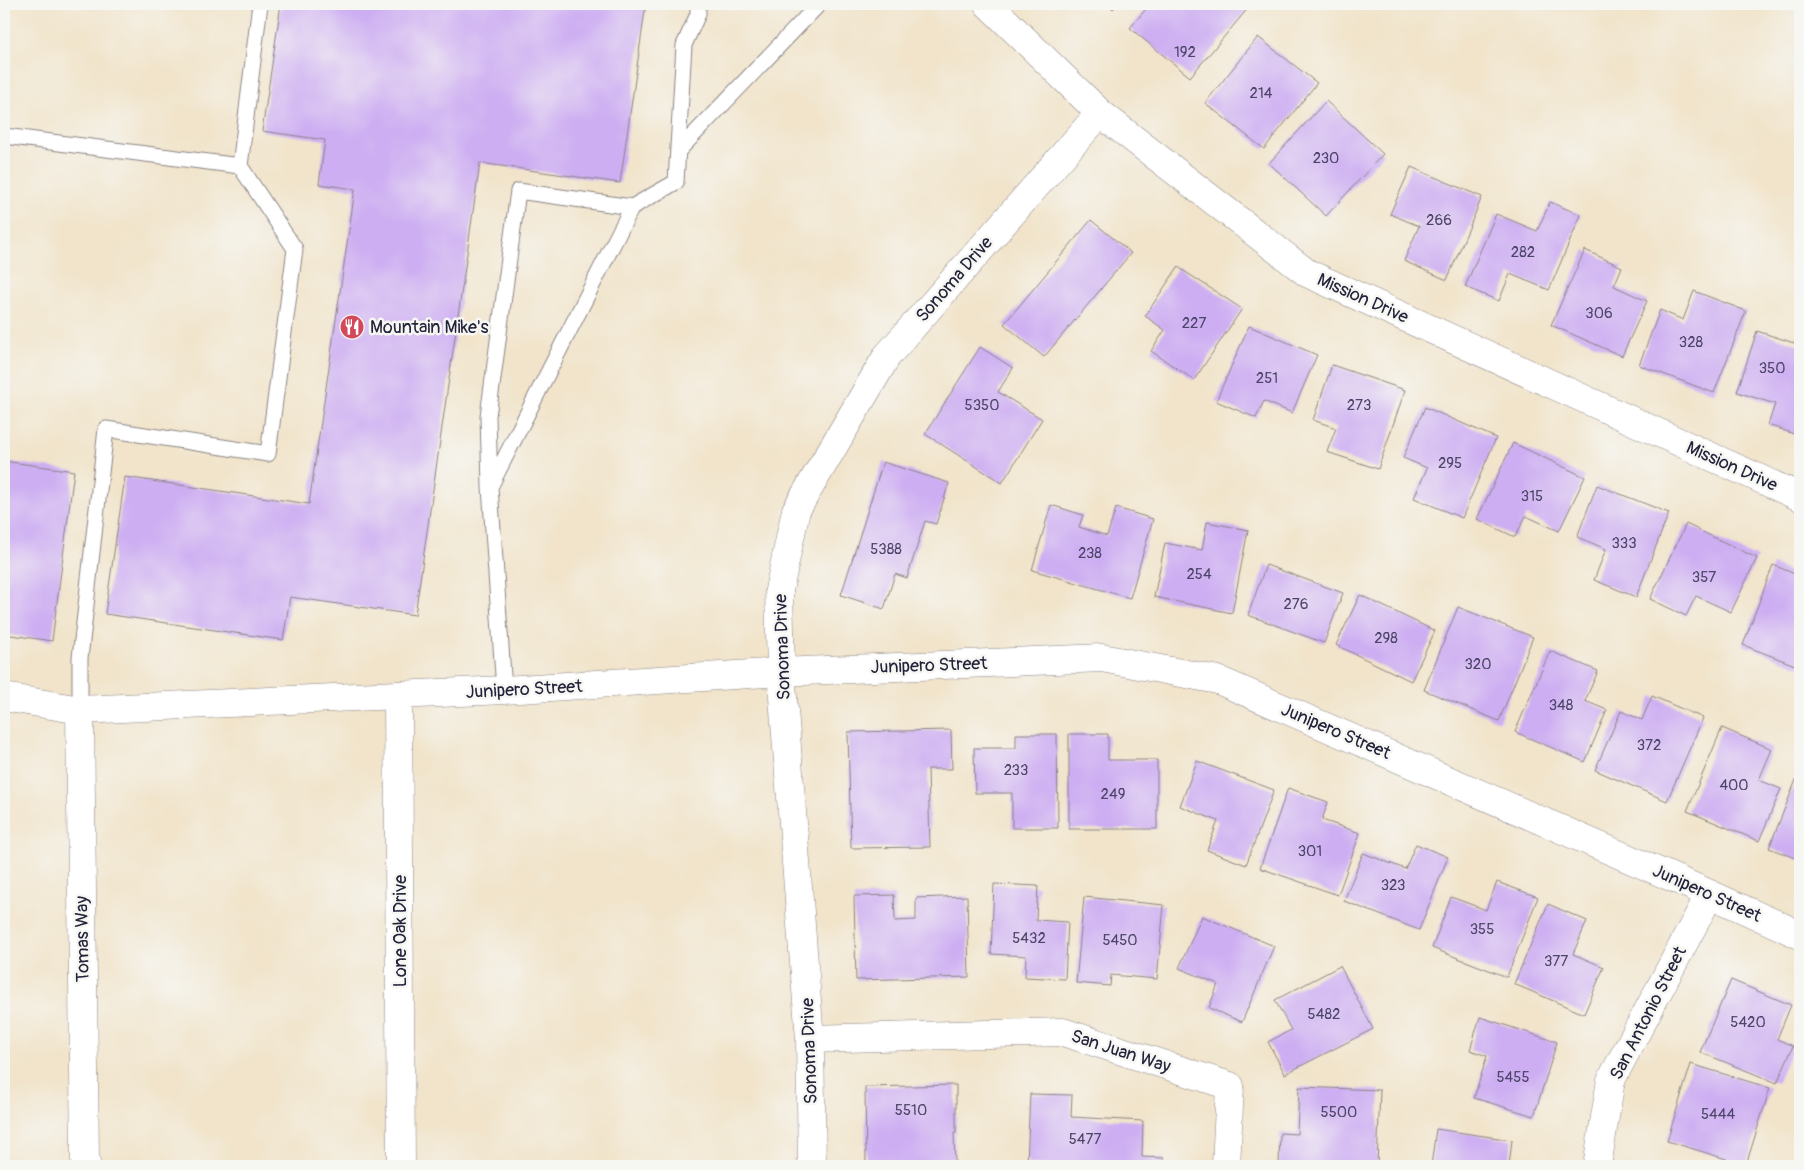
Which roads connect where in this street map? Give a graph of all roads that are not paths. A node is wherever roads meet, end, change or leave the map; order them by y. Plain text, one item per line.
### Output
1 (260, 4) edge
2 (698, 4) edge
3 (819, 4) edge
4 (988, 4) edge
5 (1100, 113) junction
6 (4, 136) edge
7 (678, 151) junction
8 (240, 166) junction
9 (632, 207) junction
10 (490, 488) junction
11 (1800, 497) edge
12 (781, 672) junction
13 (504, 690) junction
14 (4, 696) edge
15 (398, 696) junction
16 (80, 710) junction
17 (1710, 894) junction
18 (1800, 935) edge
19 (810, 1040) junction
20 (87, 1166) edge
21 (401, 1166) edge
22 (812, 1166) edge
23 (1226, 1166) edge
24 (1597, 1166) edge

1 - 8 lane
2 - 7 lane
3 - 7 lane
4 - 5 street, Mission Drive
5 - 11 street, Mission Drive
5 - 12 street, Sonoma Drive
6 - 8 lane
7 - 9 lane
8 - 16 lane
9 - 10 lane
9 - 10 lane
10 - 13 lane
12 - 13 street, Junipero Street
12 - 17 street, Junipero Street
12 - 19 street, Sonoma Drive
13 - 15 street, Junipero Street
14 - 16 street, Junipero Street
15 - 16 street, Junipero Street
15 - 21 street, Lone Oak Drive
16 - 20 street, Tomas Way
17 - 18 street, Junipero Street
17 - 24 street, San Antonio Street
19 - 22 street, Sonoma Drive
19 - 23 street, San Juan Way

